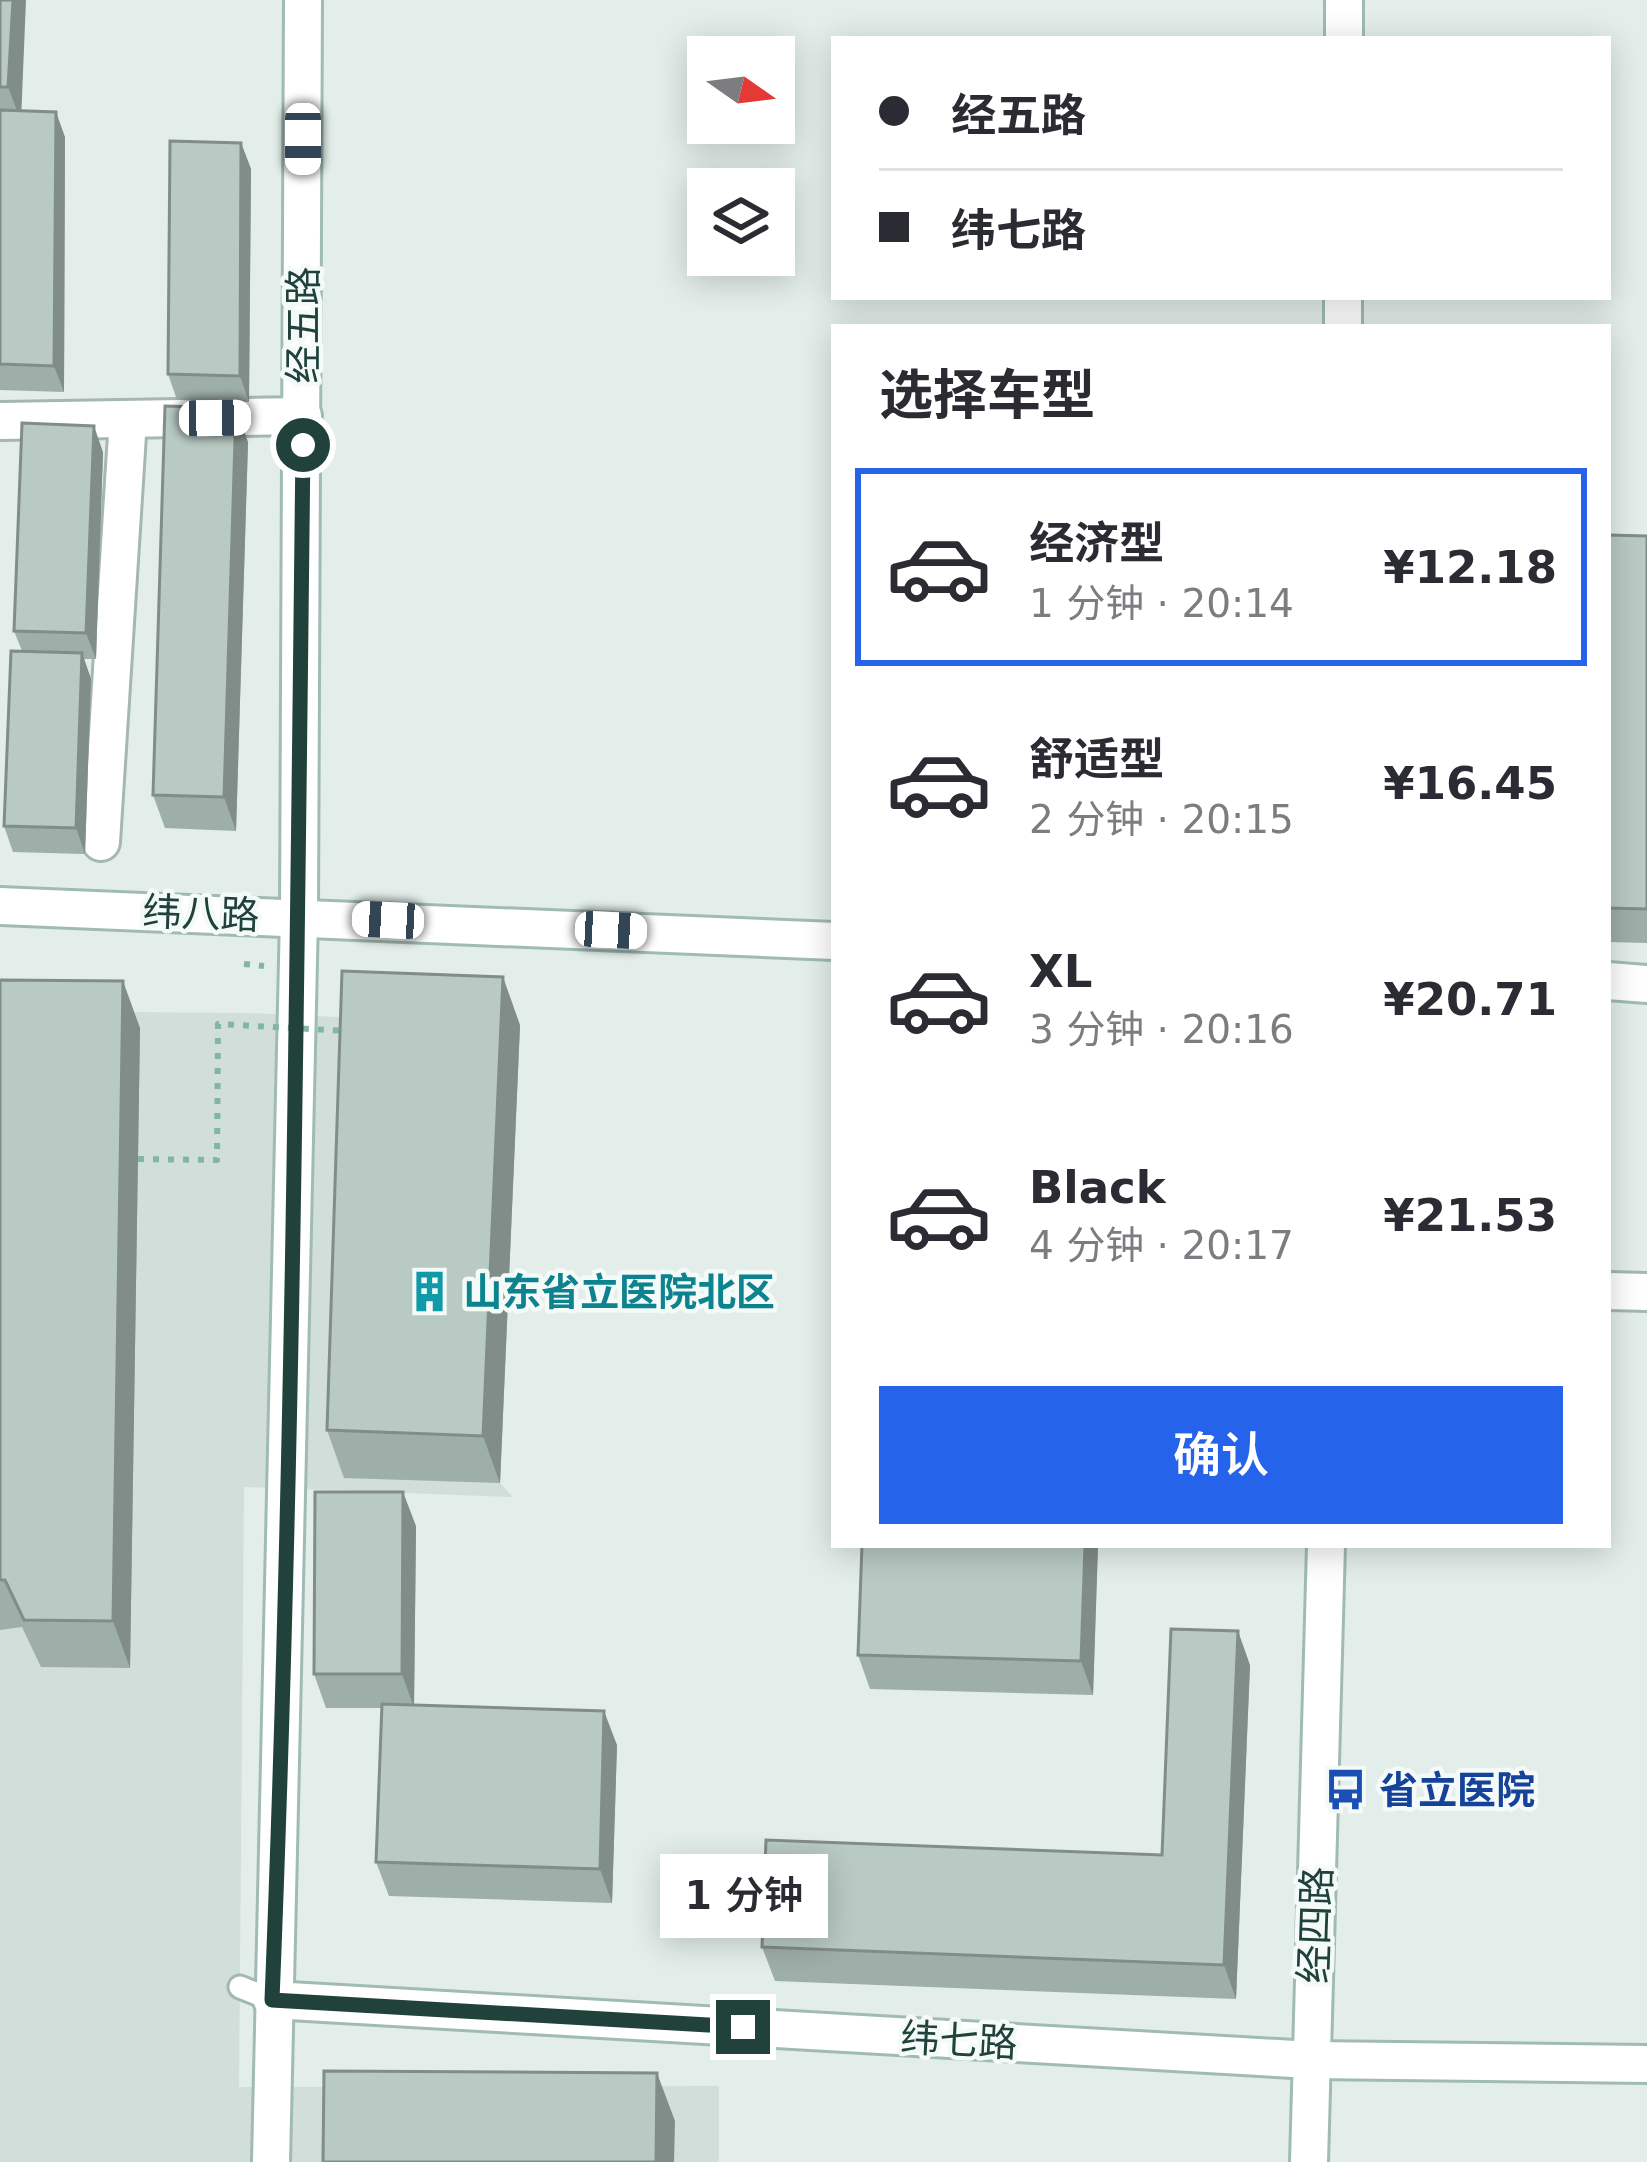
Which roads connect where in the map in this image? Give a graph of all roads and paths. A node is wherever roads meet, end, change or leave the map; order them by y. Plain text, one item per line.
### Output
1 (303, 0) edge
2 (1344, 0) edge
3 (1344, 36) edge
4 (303, 416) junction
5 (128, 419) junction
6 (0, 421) edge
7 (100, 842) dead end
8 (0, 906) edge
9 (298, 916) junction
10 (831, 940) edge
11 (1611, 981) edge
12 (1647, 984) edge
13 (358, 1032) edge
14 (138, 1159) dead end
15 (1611, 1291) edge
16 (1647, 1292) edge
17 (1326, 1548) edge
18 (256, 1994) junction
19 (1311, 2060) junction
20 (1647, 2064) edge
21 (271, 2162) edge
22 (1309, 2162) edge

1 - 4 street, 经五路
2 - 3 street
4 - 5 street
4 - 9 street, 经五路
5 - 6 street
5 - 7 street
8 - 9 street, 纬八路
9 - 10 street, 纬八路
9 - 18 street, 经五路
11 - 12 street
13 - 14 path, bridge
15 - 16 street
17 - 19 street, 经四路
18 - 19 street, 纬七路
18 - 21 street, 经五路
19 - 20 street, 纬七路
19 - 22 street, 经四路

